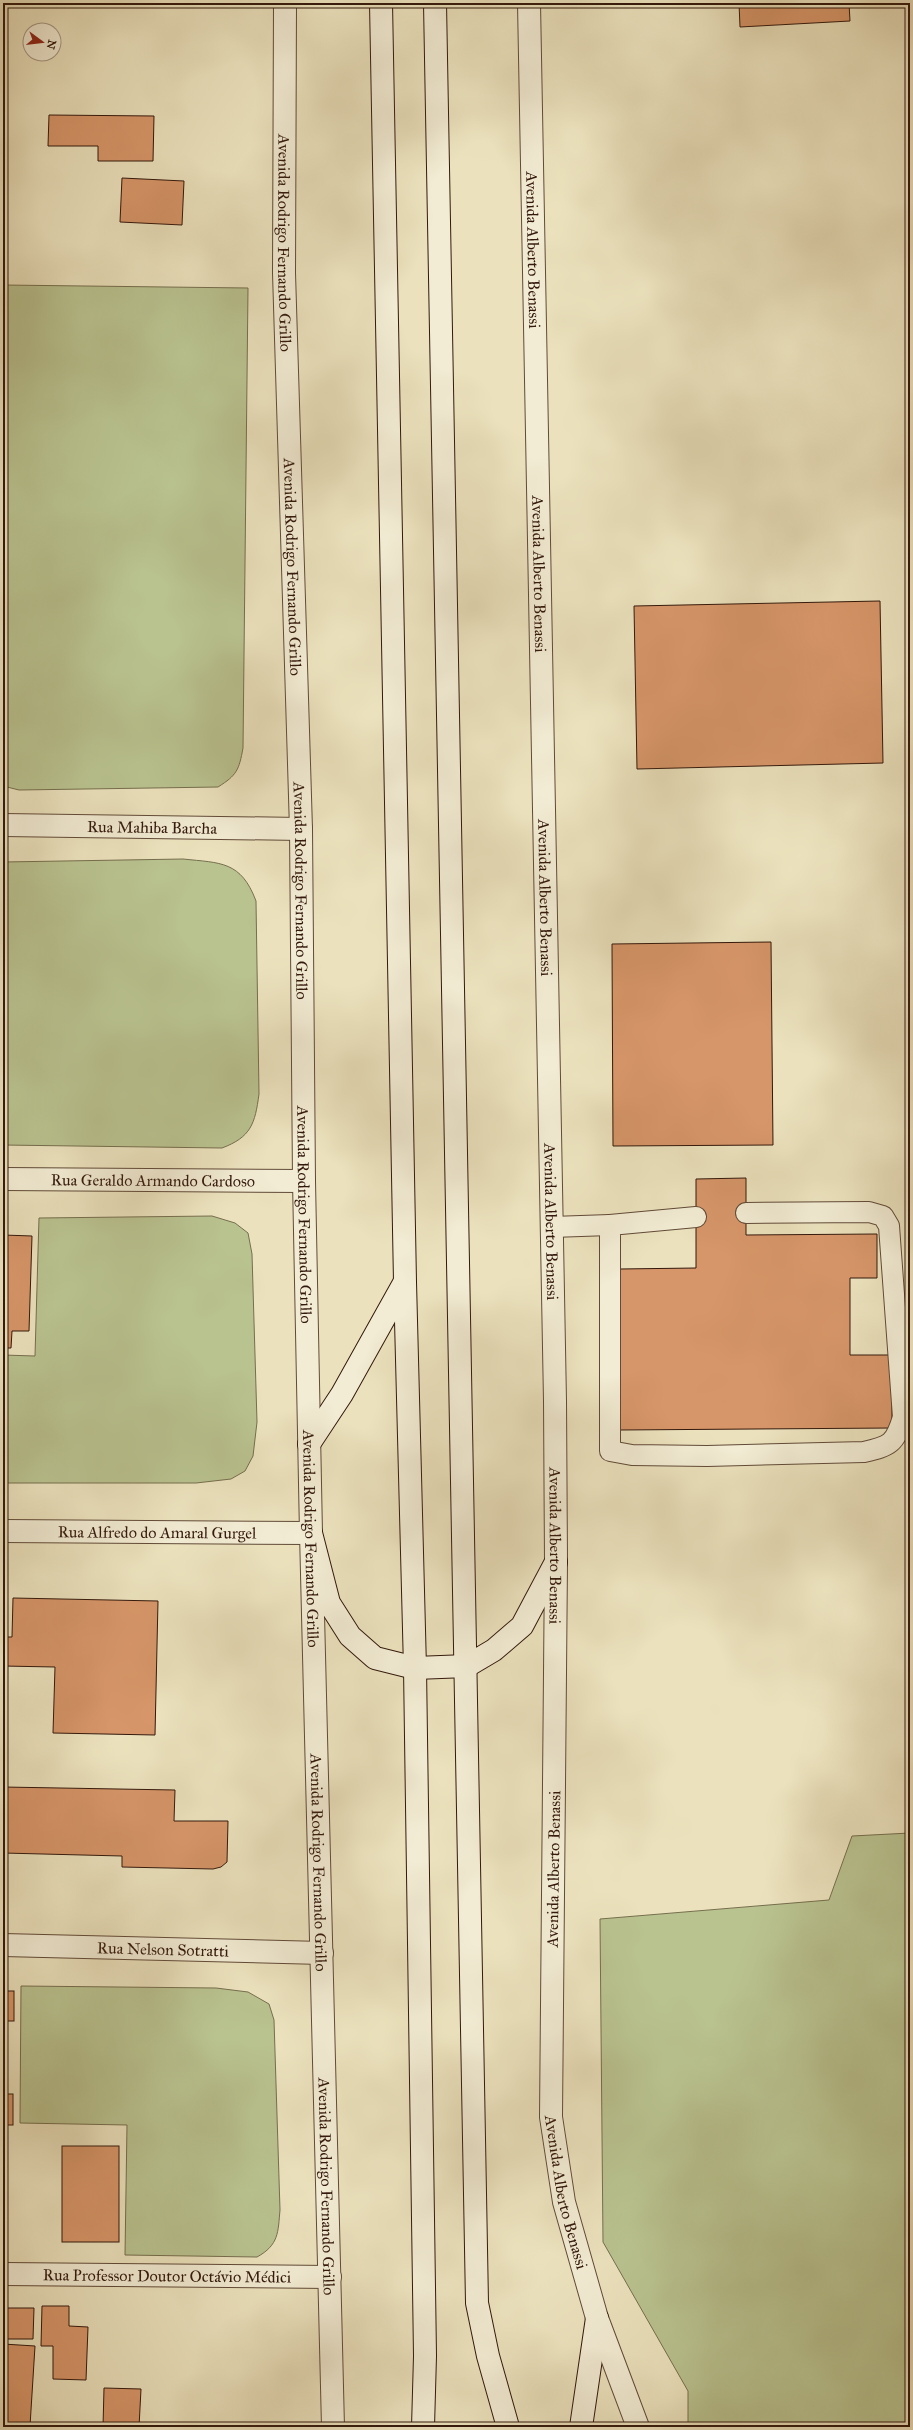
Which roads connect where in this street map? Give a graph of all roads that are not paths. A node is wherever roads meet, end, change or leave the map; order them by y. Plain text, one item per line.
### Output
1 (285, 3) edge
2 (381, 3) edge
3 (435, 3) edge
4 (529, 3) edge
5 (3, 825) edge
6 (300, 829) junction
7 (3, 1179) edge
8 (304, 1181) junction
9 (746, 1213) dead end
10 (696, 1217) dead end
11 (610, 1225) junction
12 (552, 1228) junction
13 (405, 1282) junction
14 (309, 1444) junction
15 (3, 1531) edge
16 (310, 1533) junction
17 (556, 1562) junction
18 (467, 1666) junction
19 (415, 1668) junction
20 (3, 1945) edge
21 (322, 1953) junction
22 (3, 2274) edge
23 (330, 2278) junction
24 (598, 2318) junction
25 (333, 2427) edge
26 (423, 2427) edge
27 (508, 2427) edge
28 (581, 2427) edge
29 (638, 2427) edge

1 - 6 street, Avenida Rodrigo Fernando Grillo
2 - 13 street
3 - 18 street
4 - 12 street, Avenida Alberto Benassi
5 - 6 street, Rua Mahiba Barcha
6 - 8 street, Avenida Rodrigo Fernando Grillo
7 - 8 street, Rua Geraldo Armando Cardoso
8 - 14 street, Avenida Rodrigo Fernando Grillo
9 - 11 lane
10 - 11 lane
11 - 12 lane
12 - 17 street, Avenida Alberto Benassi
13 - 14 street
13 - 19 street
14 - 16 street, Avenida Rodrigo Fernando Grillo
15 - 16 street, Rua Alfredo do Amaral Gurgel
16 - 19 street
16 - 21 street, Avenida Rodrigo Fernando Grillo
17 - 18 street
17 - 24 street, Avenida Alberto Benassi
18 - 19 street
18 - 27 street
19 - 26 street
20 - 21 street, Rua Nelson Sotratti
21 - 23 street, Avenida Rodrigo Fernando Grillo
22 - 23 street, Rua Professor Doutor Octávio Médici
23 - 25 street, Avenida Rodrigo Fernando Grillo
24 - 28 street
24 - 29 street, Avenida Alberto Benassi

